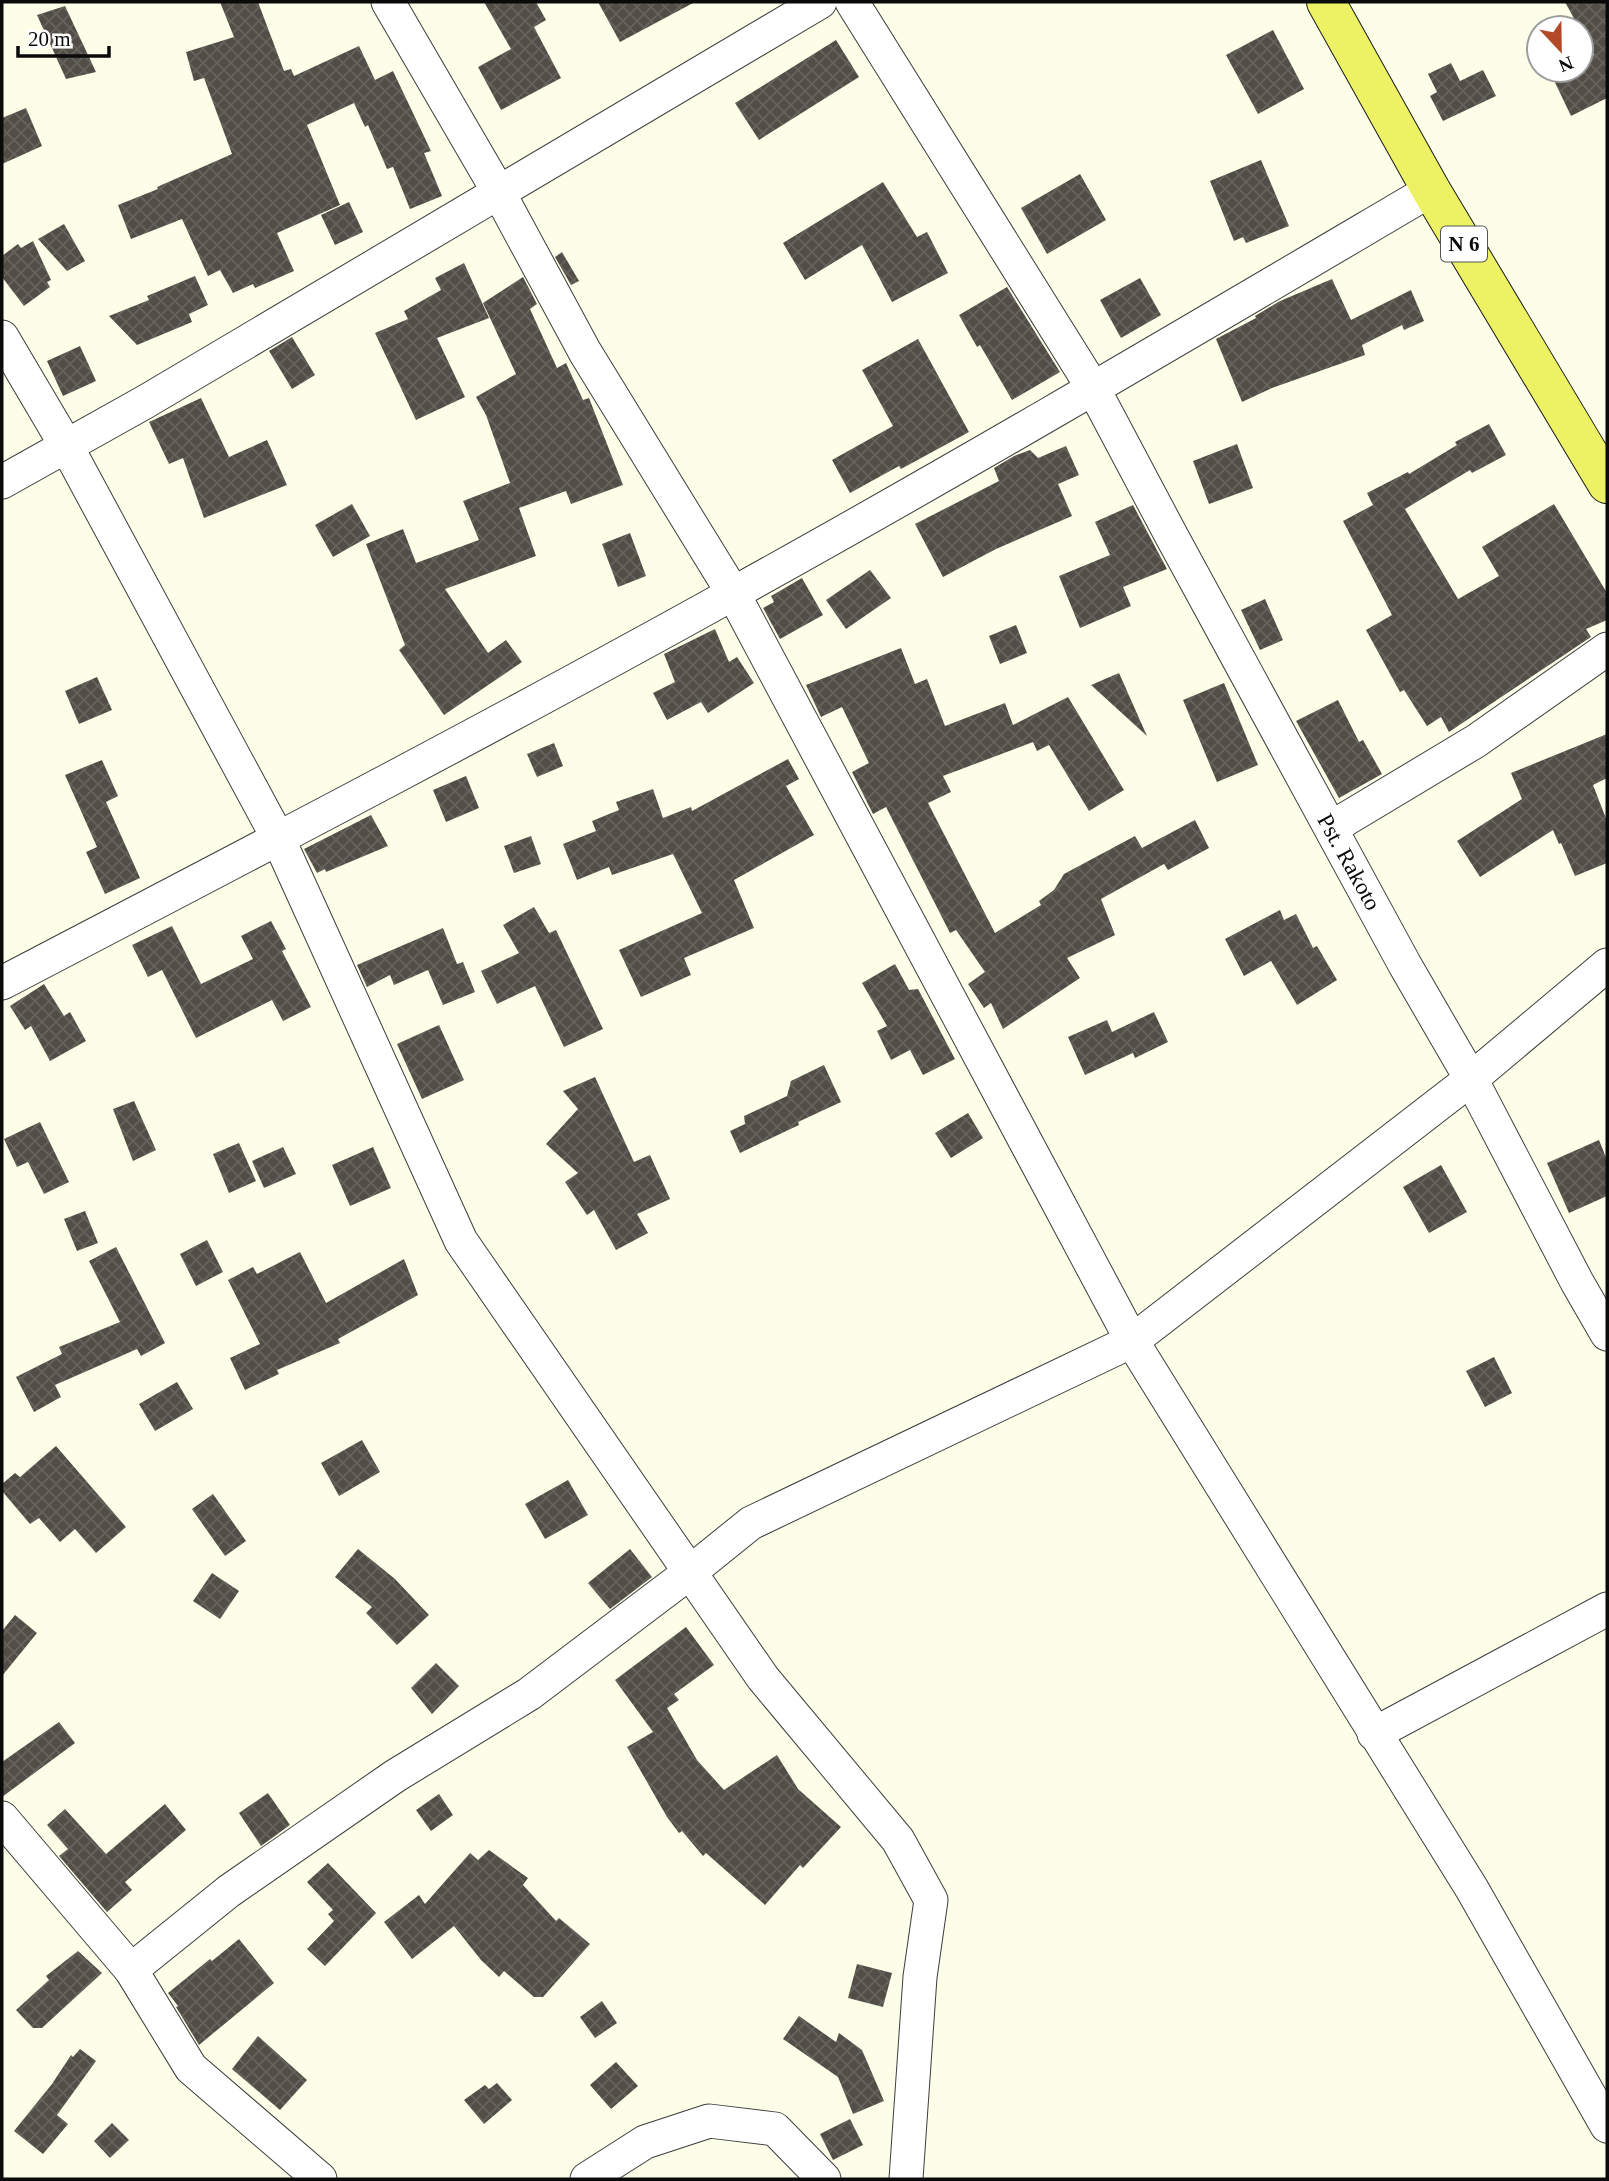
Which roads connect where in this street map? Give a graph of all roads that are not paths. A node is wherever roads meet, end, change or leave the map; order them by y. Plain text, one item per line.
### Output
1 (388, 2) edge
2 (820, 2) edge
3 (852, 2) edge
4 (1326, 2) edge
5 (1431, 190) junction
6 (498, 191) junction
7 (2, 337) edge
8 (1093, 388) junction
9 (67, 447) junction
10 (2, 482) edge
11 (1607, 484) edge
12 (733, 593) junction
13 (1607, 649) edge
14 (1331, 828) junction
15 (278, 838) junction
16 (1607, 965) edge
17 (2, 983) edge
18 (1471, 1079) junction
19 (1607, 1334) edge
20 (1132, 1341) junction
21 (689, 1573) junction
22 (1607, 1609) edge
23 (1374, 1734) junction
24 (2, 1818) edge
25 (131, 1970) junction
26 (1607, 2126) edge
27 (320, 2179) edge
28 (587, 2179) edge
29 (824, 2179) edge
30 (906, 2179) edge

1 - 6 street
2 - 6 street
3 - 8 street, Pst. Rakoto
4 - 5 main road, N 6
5 - 8 street
5 - 11 main road, N 6
6 - 9 street
6 - 12 street
7 - 9 street
8 - 12 street
8 - 14 street, Pst. Rakoto
9 - 10 street
9 - 15 street
12 - 15 street
12 - 20 street
13 - 14 street
14 - 18 street, Pst. Rakoto
15 - 17 street
15 - 21 street
16 - 18 street
18 - 19 street, Pst. Rakoto
18 - 20 street
20 - 21 street
20 - 23 street
21 - 25 street
21 - 30 street
22 - 23 street
23 - 26 street
24 - 25 street
25 - 27 street
28 - 29 street

